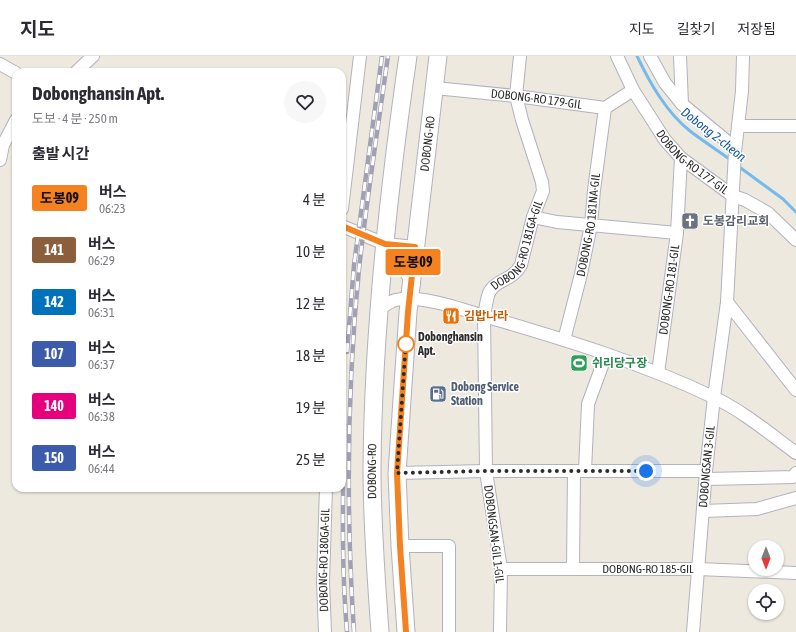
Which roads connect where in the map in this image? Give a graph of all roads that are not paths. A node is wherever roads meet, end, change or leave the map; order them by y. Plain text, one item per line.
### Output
1 (93, 56) edge
2 (360, 56) edge
3 (408, 56) edge
4 (438, 56) edge
5 (520, 56) edge
6 (617, 56) edge
7 (650, 56) edge
8 (680, 56) edge
9 (743, 56) edge
10 (0, 64) edge
11 (80, 68) edge
12 (12, 71) edge
13 (435, 88) junction
14 (633, 90) junction
15 (516, 96) junction
16 (682, 104) junction
17 (605, 108) junction
18 (738, 126) junction
19 (796, 126) edge
20 (12, 127) edge
21 (2, 145) edge
22 (735, 150) junction
23 (681, 158) junction
24 (0, 160) edge
25 (346, 175) edge
26 (733, 193) junction
27 (533, 217) junction
28 (591, 225) junction
29 (346, 228) edge
30 (677, 233) junction
31 (796, 240) edge
32 (385, 244) junction
33 (415, 247) junction
34 (411, 280) junction
35 (417, 300) junction
36 (727, 302) junction
37 (378, 310) junction
38 (484, 316) junction
39 (564, 340) junction
40 (606, 355) junction
41 (658, 373) junction
42 (796, 390) edge
43 (714, 397) junction
44 (796, 453) edge
45 (486, 471) junction
46 (580, 471) junction
47 (397, 473) junction
48 (796, 474) edge
49 (706, 475) junction
50 (326, 492) edge
51 (796, 498) edge
52 (703, 511) junction
53 (400, 546) junction
54 (501, 569) junction
55 (573, 569) junction
56 (698, 569) junction
57 (796, 573) edge
58 (325, 632) edge
59 (380, 632) edge
60 (406, 632) edge
61 (450, 632) edge
62 (500, 632) edge
63 (693, 632) edge

1 - 11 street
2 - 25 street
3 - 32 main road, DOBONG-RO
4 - 13 main road, DOBONG-RO
5 - 15 street, DOBONG-RO 181GA-GIL
6 - 14 street, DOBONG-RO 177-GIL
7 - 16 street
8 - 16 street
9 - 18 street, DOBONGSAN 3-GIL
10 - 12 street
13 - 15 street, DOBONG-RO 179-GIL
13 - 33 main road, DOBONG-RO
14 - 17 street
14 - 23 street, DOBONG-RO 177-GIL
15 - 17 street, DOBONG-RO 179-GIL
15 - 27 street, DOBONG-RO 181GA-GIL
16 - 22 street
17 - 28 street, DOBONG-RO 181NA-GIL
18 - 19 street
18 - 22 street, DOBONGSAN 3-GIL
20 - 21 street
21 - 24 street
22 - 26 street, DOBONGSAN 3-GIL
23 - 26 street, DOBONG-RO 177-GIL
23 - 30 street, DOBONG-RO 181-GIL
26 - 31 street, DOBONG-RO 177-GIL
26 - 36 street, DOBONGSAN 3-GIL
27 - 28 street
27 - 38 street, DOBONG-RO 181GA-GIL
28 - 30 street
28 - 39 street, DOBONG-RO 181NA-GIL
29 - 32 street
30 - 41 street, DOBONG-RO 181-GIL
32 - 33 street
32 - 34 street
32 - 37 main road, DOBONG-RO
33 - 34 main road, DOBONG-RO
34 - 35 main road, DOBONG-RO
35 - 37 street
35 - 38 street
35 - 47 main road, DOBONG-RO
36 - 42 street
36 - 43 street, DOBONGSAN 3-GIL
37 - 59 main road, DOBONG-RO
38 - 39 street
38 - 45 street, DOBONGSAN-GIL 1-GIL
39 - 40 street
40 - 41 street
40 - 46 street
41 - 43 street
43 - 44 street
43 - 49 street, DOBONGSAN 3-GIL
45 - 46 street
45 - 47 street
45 - 54 street, DOBONGSAN-GIL 1-GIL
46 - 49 street
46 - 55 street
47 - 53 main road, DOBONG-RO
48 - 49 street
49 - 52 street, DOBONGSAN 3-GIL
50 - 58 street, DOBONG-RO 180GA-GIL
51 - 52 street
52 - 56 street, DOBONGSAN 3-GIL
53 - 60 main road, DOBONG-RO
53 - 61 street
54 - 55 street, DOBONG-RO 185-GIL
54 - 62 street, DOBONGSAN-GIL 1-GIL
55 - 56 street, DOBONG-RO 185-GIL
56 - 57 street, DOBONG-RO 185-GIL
56 - 63 street, DOBONGSAN 3-GIL

